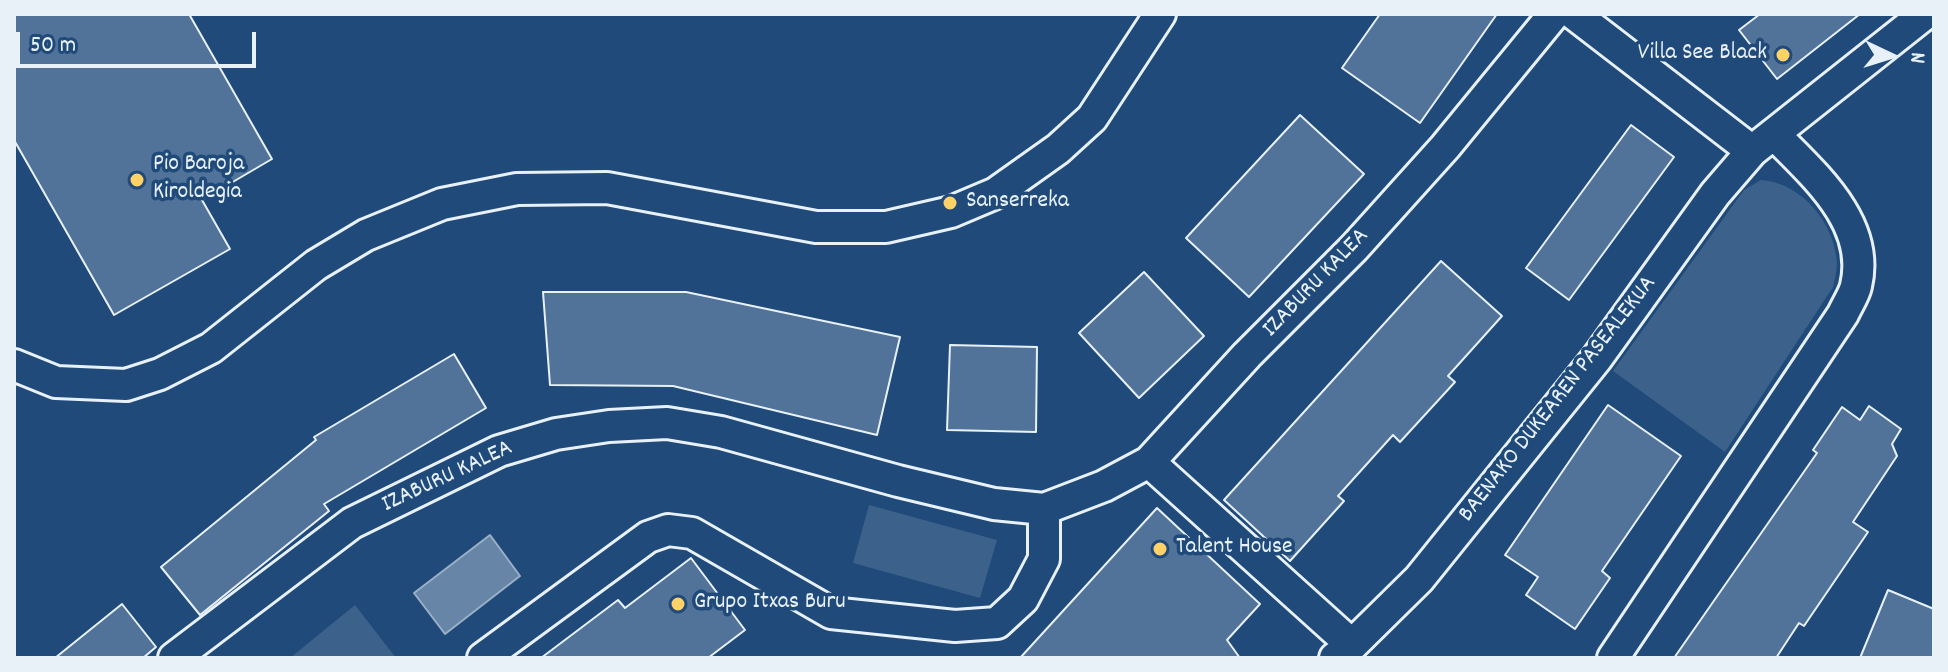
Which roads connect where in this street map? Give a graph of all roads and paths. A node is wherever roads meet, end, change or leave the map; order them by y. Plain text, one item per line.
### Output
1 (1160, 14) edge
2 (1554, 14) edge
3 (1574, 14) edge
4 (1925, 14) edge
5 (1763, 143) junction
6 (14, 365) edge
7 (1149, 462) junction
8 (1044, 509) junction
9 (1343, 652) edge
10 (174, 658) edge
11 (483, 658) edge
12 (1613, 658) edge

1 - 6 street
2 - 7 street, IZABURU KALEA
3 - 5 street
4 - 5 street, BAENAKO DUKEAREN PASEALEKUA
5 - 9 street, BAENAKO DUKEAREN PASEALEKUA
5 - 12 street
7 - 8 street, IZABURU KALEA
7 - 9 street
8 - 10 street, IZABURU KALEA
8 - 11 street

